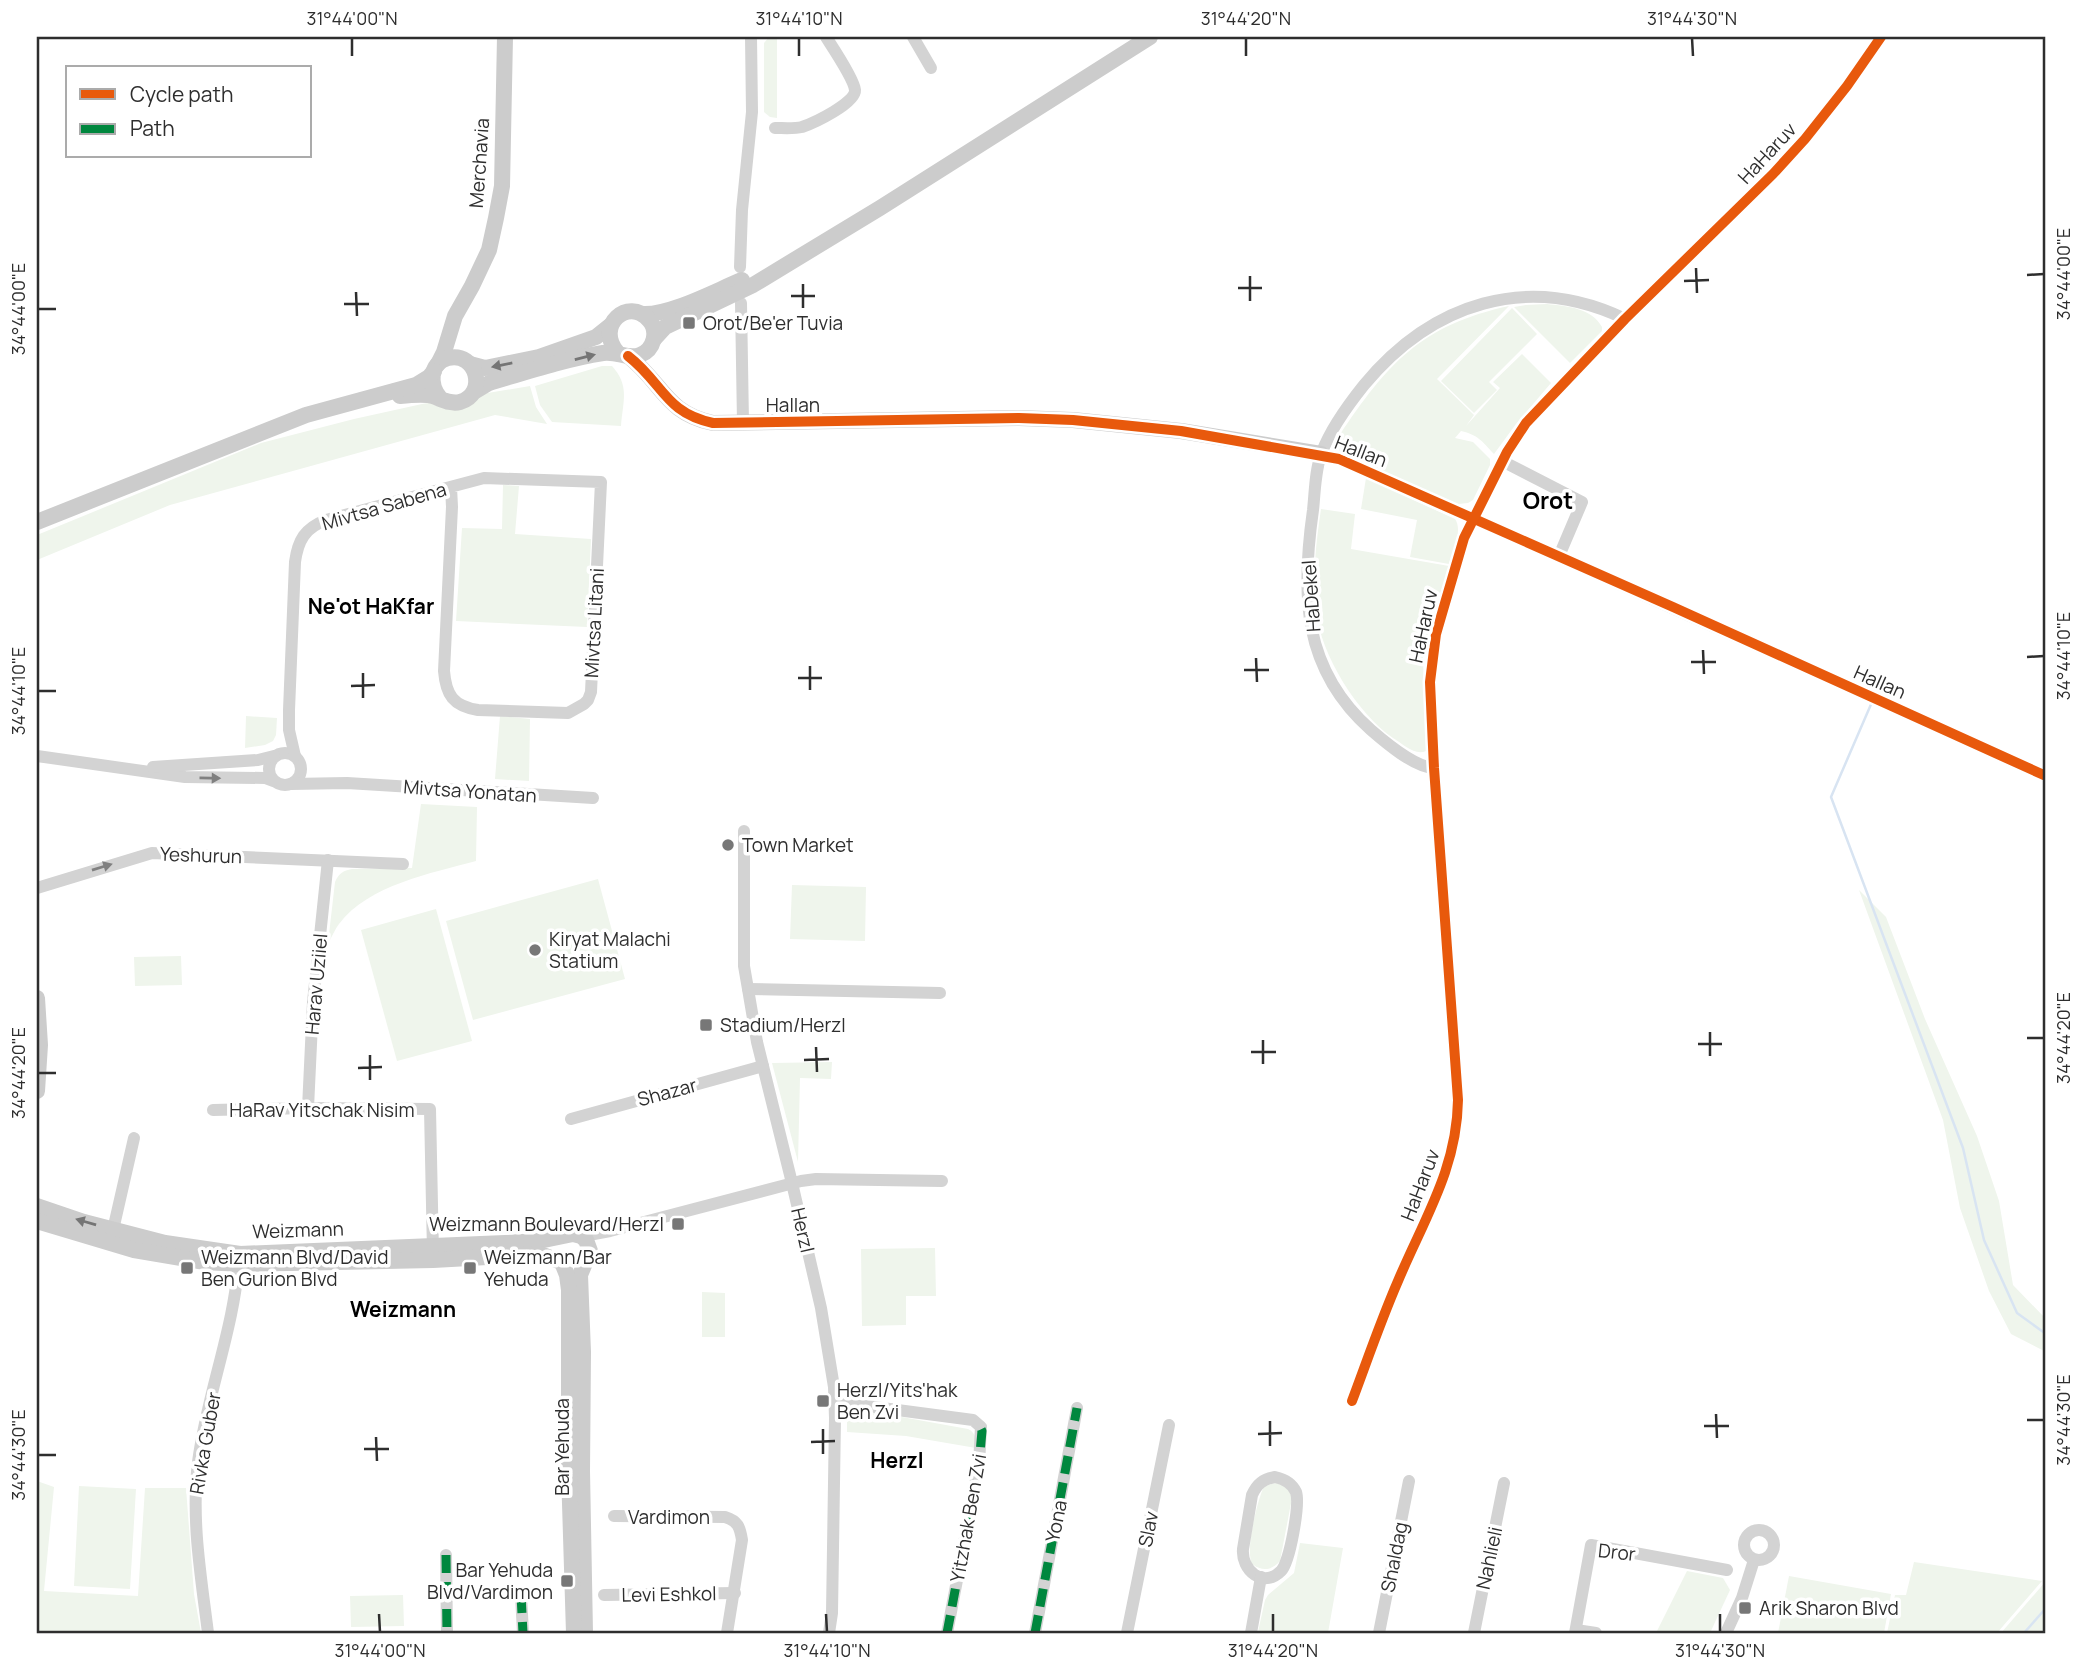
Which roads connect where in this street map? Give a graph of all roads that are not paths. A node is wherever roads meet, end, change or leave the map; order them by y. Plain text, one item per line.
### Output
1 (505, 37) edge
2 (751, 37) edge
3 (826, 37) edge
4 (913, 37) edge
5 (1150, 37) edge
6 (1881, 37) edge
7 (931, 68) dead end
8 (775, 128) dead end
9 (880, 208) junction
10 (740, 267) dead end
11 (741, 303) dead end
12 (642, 314) junction
13 (1625, 319) junction
14 (451, 325) junction
15 (611, 325) junction
16 (651, 344) junction
17 (623, 354) junction
18 (467, 362) junction
19 (436, 367) junction
20 (654, 381) junction
21 (474, 392) junction
22 (440, 398) junction
23 (356, 402) junction
24 (743, 423) junction
25 (1321, 454) junction
26 (1502, 461) junction
27 (601, 482) joint
28 (451, 487) junction
29 (1473, 517) junction
30 (37, 522) edge
31 (1559, 556) junction
32 (289, 710) junction
33 (37, 756) edge
34 (275, 756) junction
35 (297, 758) junction
36 (93, 765) junction
37 (1434, 768) junction
38 (2046, 776) edge
39 (274, 781) junction
40 (348, 783) junction
41 (291, 784) junction
42 (593, 798) dead end
43 (744, 831) dead end
44 (328, 860) junction
45 (403, 864) dead end
46 (37, 888) edge
47 (748, 989) junction
48 (940, 993) dead end
49 (37, 998) edge
50 (763, 1066) junction
51 (37, 1091) edge
52 (308, 1108) junction
53 (214, 1110) dead end
54 (571, 1119) dead end
55 (134, 1138) dead end
56 (942, 1181) dead end
57 (793, 1182) junction
58 (37, 1206) edge
59 (37, 1221) edge
60 (620, 1228) junction
61 (113, 1230) junction
62 (570, 1234) junction
63 (433, 1253) junction
64 (588, 1257) junction
65 (239, 1259) junction
66 (561, 1263) junction
67 (1352, 1401) dead end
68 (834, 1404) junction
69 (1077, 1408) dead end
70 (1169, 1425) dead end
71 (1409, 1481) dead end
72 (1504, 1483) dead end
73 (614, 1516) dead end
74 (446, 1555) dead end
75 (1754, 1560) dead end
76 (1727, 1570) dead end
77 (1261, 1577) junction
78 (735, 1593) junction
79 (521, 1595) dead end
80 (604, 1595) dead end
81 (1576, 1631) edge
82 (208, 1633) edge
83 (447, 1633) edge
84 (523, 1633) edge
85 (574, 1633) edge
86 (585, 1633) edge
87 (727, 1633) edge
88 (829, 1633) edge
89 (947, 1633) edge
90 (1035, 1633) edge
91 (1127, 1633) edge
92 (1251, 1633) edge
93 (1379, 1633) edge
94 (1474, 1633) edge
95 (1596, 1633) edge
96 (1726, 1633) edge

1 - 14 street, Merchavia
2 - 10 street
3 - 8 street
4 - 7 street
5 - 9 street
6 - 13 street, HaHaruv
9 - 12 street
9 - 16 street
11 - 24 street
12 - 15 street
12 - 16 street
13 - 25 street
13 - 26 street, HaHaruv
14 - 18 street
14 - 19 street, Merchavia
15 - 17 street
15 -> 18 street
16 - 17 street
16 - 20 street
17 - 20 street, HaIlan
21 -> 17 street
18 - 19 street
18 - 21 street
19 - 22 street
19 - 23 street
20 - 24 street, HaIlan
21 - 22 street
22 - 23 street
23 - 30 street
24 - 25 street, HaIlan
25 - 29 street, HaIlan
25 - 37 street, HaDekel
26 - 29 street, HaHaruv
26 - 31 street
27 - 28 street, Mivtsa Sabena
27 - 28 street, Mivtsa Litani
28 - 32 street, Mivtsa Sabena
29 - 31 street, HaIlan
29 - 37 street, HaHaruv
31 - 38 street, HaIlan
32 - 34 street, Mivtsa Sabena
32 - 35 street, Mivtsa Sabena
33 - 36 street
34 - 35 street
34 - 36 street
34 - 39 street
35 - 40 street, Mivtsa Yonatan
35 - 41 street
36 -> 39 street
37 - 67 street, HaHaruv
39 - 41 street
40 - 41 street, Mivtsa Yonatan
40 - 42 street, Mivtsa Yonatan
43 - 47 street, Herzl
44 - 45 street, Yeshurun
46 -> 44 street, Yeshurun
44 - 52 street, Harav Uziiel
47 - 48 street
47 - 50 street, Herzl
49 - 51 street
50 - 54 street, Shazar
50 - 57 street, Herzl
52 - 53 street, HaRav Yitschak Nisim
52 - 63 street, HaRav Yitschak Nisim
55 - 61 street
56 - 57 street, Weizmann
57 - 60 street, Weizmann
57 - 68 street, Herzl
61 -> 58 street, Weizmann
59 - 65 street, Weizmann
60 - 62 street, Weizmann
60 - 64 street, Weizmann
61 - 65 street, Weizmann
62 - 63 street, Weizmann
62 - 64 street
62 - 66 street
63 - 65 street, Weizmann
63 - 66 street, Weizmann
64 - 66 street
64 - 86 street, Bar Yehuda
65 - 82 street, Rivka Guber
66 - 85 street, Bar Yehuda
68 - 88 street, Herzl
68 - 89 street, Yitzhak Ben Zvi
69 - 90 street, Yona
70 - 91 street, Slav
71 - 93 street, Shaldag
72 - 94 street, Nahlieli
73 - 78 street, Vardimon
74 - 83 street
75 - 96 street
76 - 81 street, Dror
77 - 77 street
77 - 92 street
78 - 80 street, Levi Eshkol
78 - 87 street
79 - 84 street
81 - 95 street

